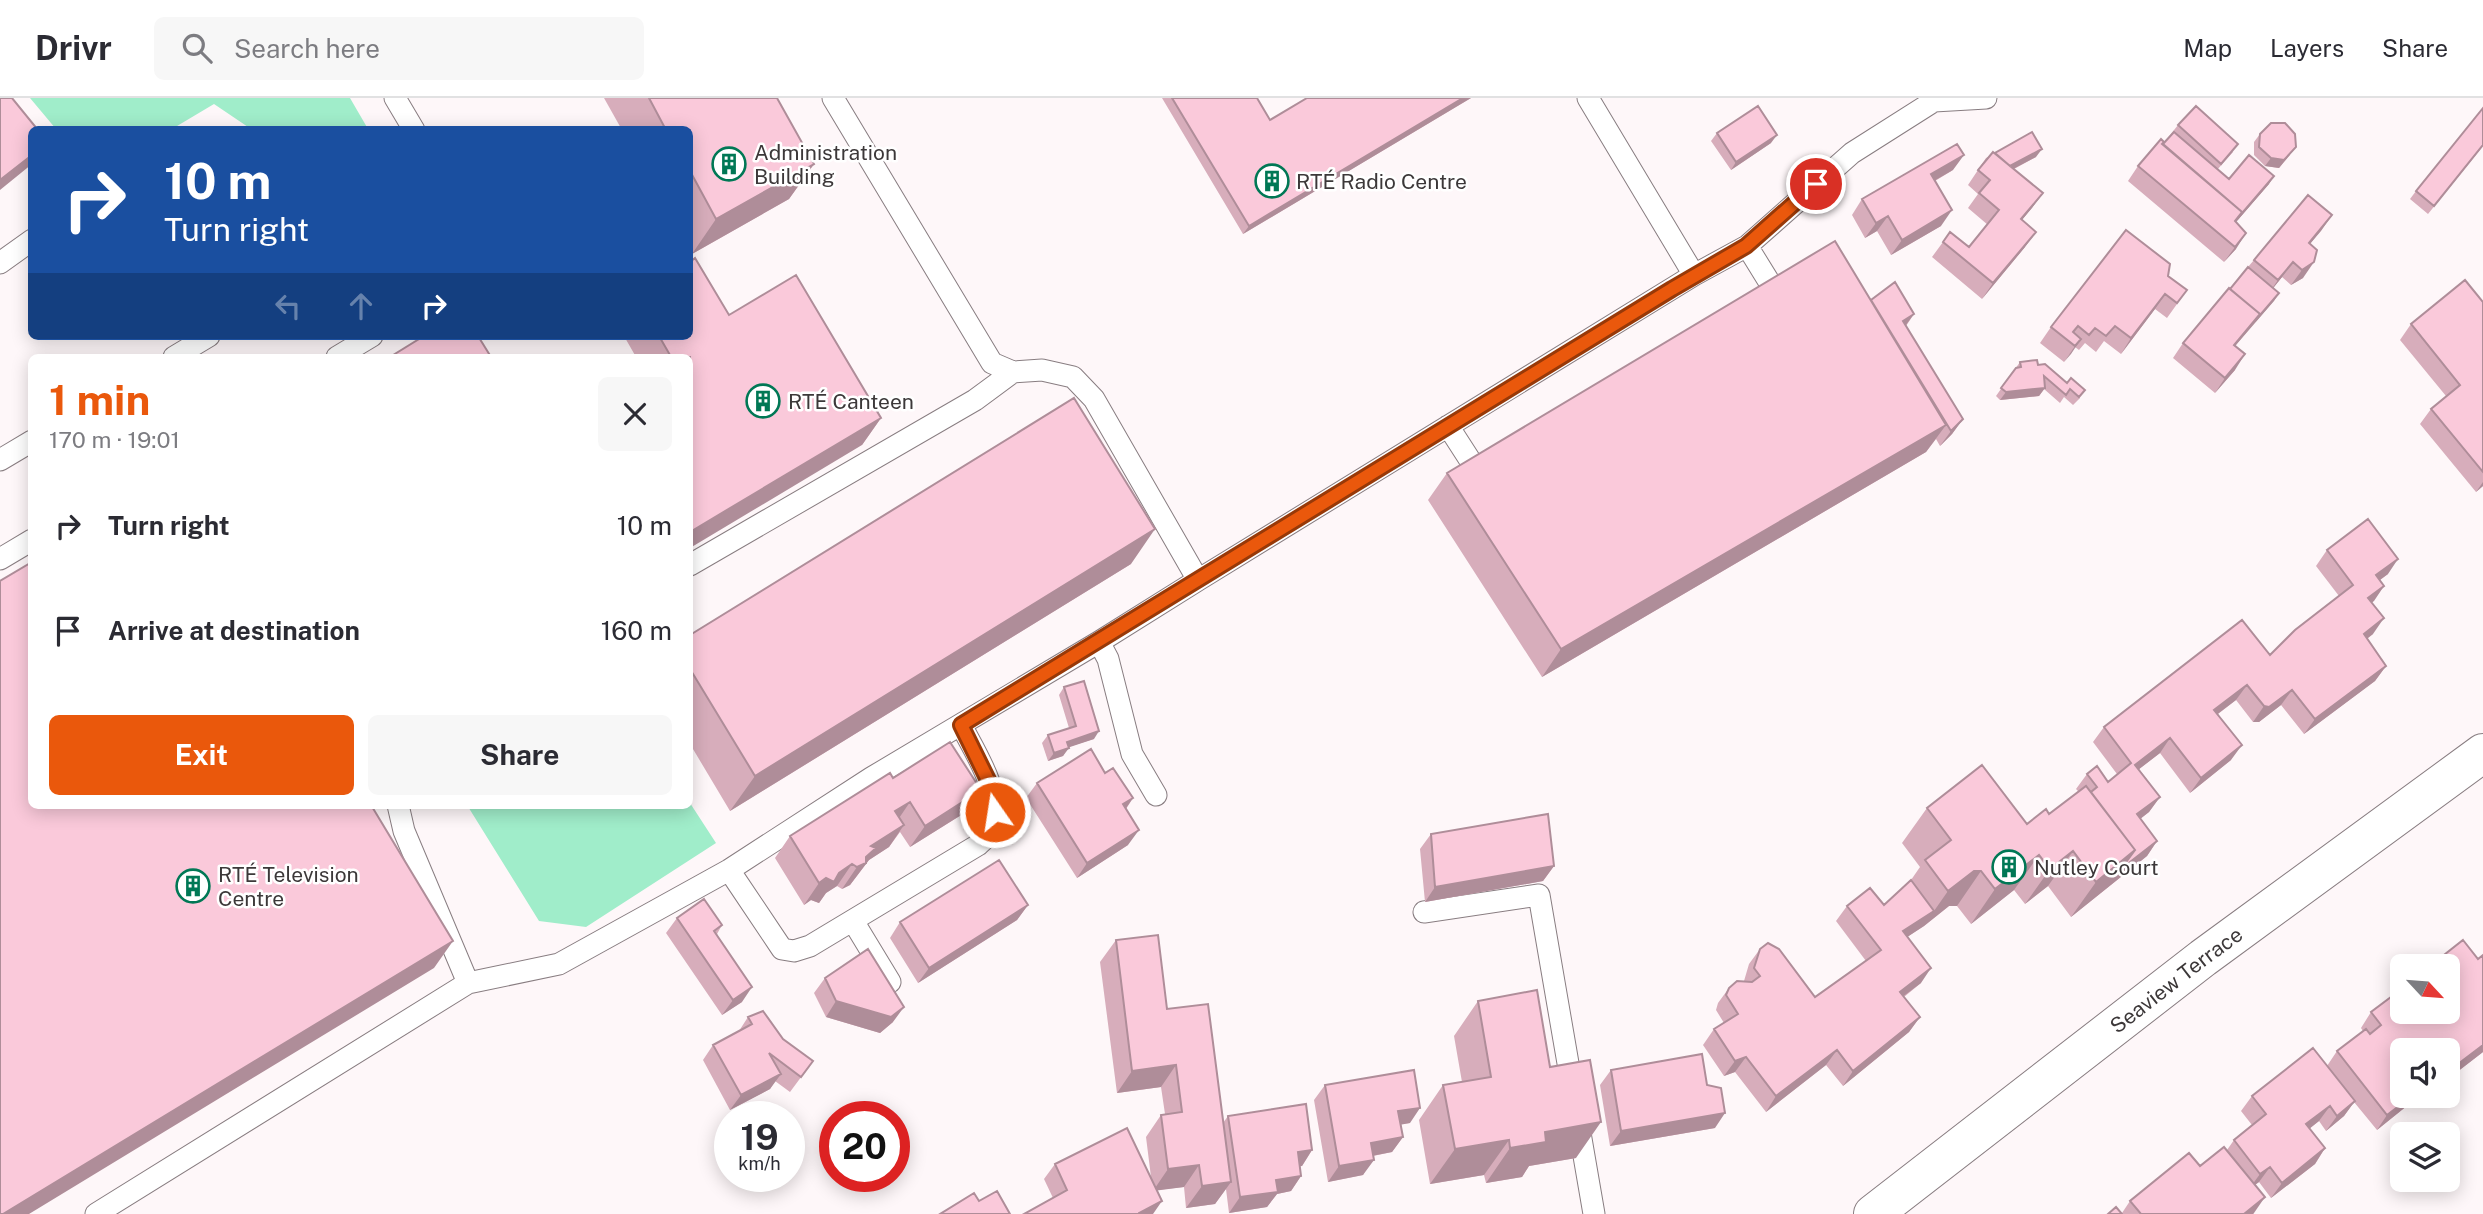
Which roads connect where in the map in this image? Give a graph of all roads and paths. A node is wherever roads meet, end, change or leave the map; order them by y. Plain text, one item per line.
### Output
1 (395, 98) edge
2 (833, 98) edge
3 (1588, 98) edge
4 (1986, 98) edge
5 (412, 126) edge
6 (28, 243) edge
7 (1746, 246) junction
8 (0, 263) edge
9 (1694, 275) junction
10 (1776, 293) edge
11 (202, 340) edge
12 (360, 340) edge
13 (179, 354) edge
14 (341, 354) edge
15 (1013, 372) junction
16 (1448, 426) junction
17 (28, 443) edge
18 (0, 460) edge
19 (1477, 471) edge
20 (28, 542) edge
21 (0, 559) edge
22 (693, 563) edge
23 (1198, 580) junction
24 (1099, 642) junction
25 (961, 725) junction
26 (2483, 752) edge
27 (1156, 795) dead end
28 (399, 809) edge
29 (729, 870) junction
30 (1424, 912) dead end
31 (853, 921) junction
32 (890, 982) edge
33 (468, 983) junction
34 (96, 1214) edge
35 (1594, 1214) edge
36 (1873, 1214) edge

1 - 5 lane
2 - 15 lane
3 - 9 lane
4 - 7 lane
6 - 8 lane
7 - 9 lane
7 - 10 lane
9 - 16 lane
11 - 13 lane
12 - 14 lane
15 - 22 lane
15 - 23 lane
16 - 19 lane
16 - 23 lane
17 - 18 lane
20 - 21 lane
23 - 24 lane
24 - 25 lane
24 - 27 lane
25 - 29 lane
25 - 31 lane
26 - 36 street, Seaview Terrace
28 - 33 lane
29 - 31 lane
29 - 33 lane
30 - 35 lane
31 - 32 lane
33 - 34 lane

